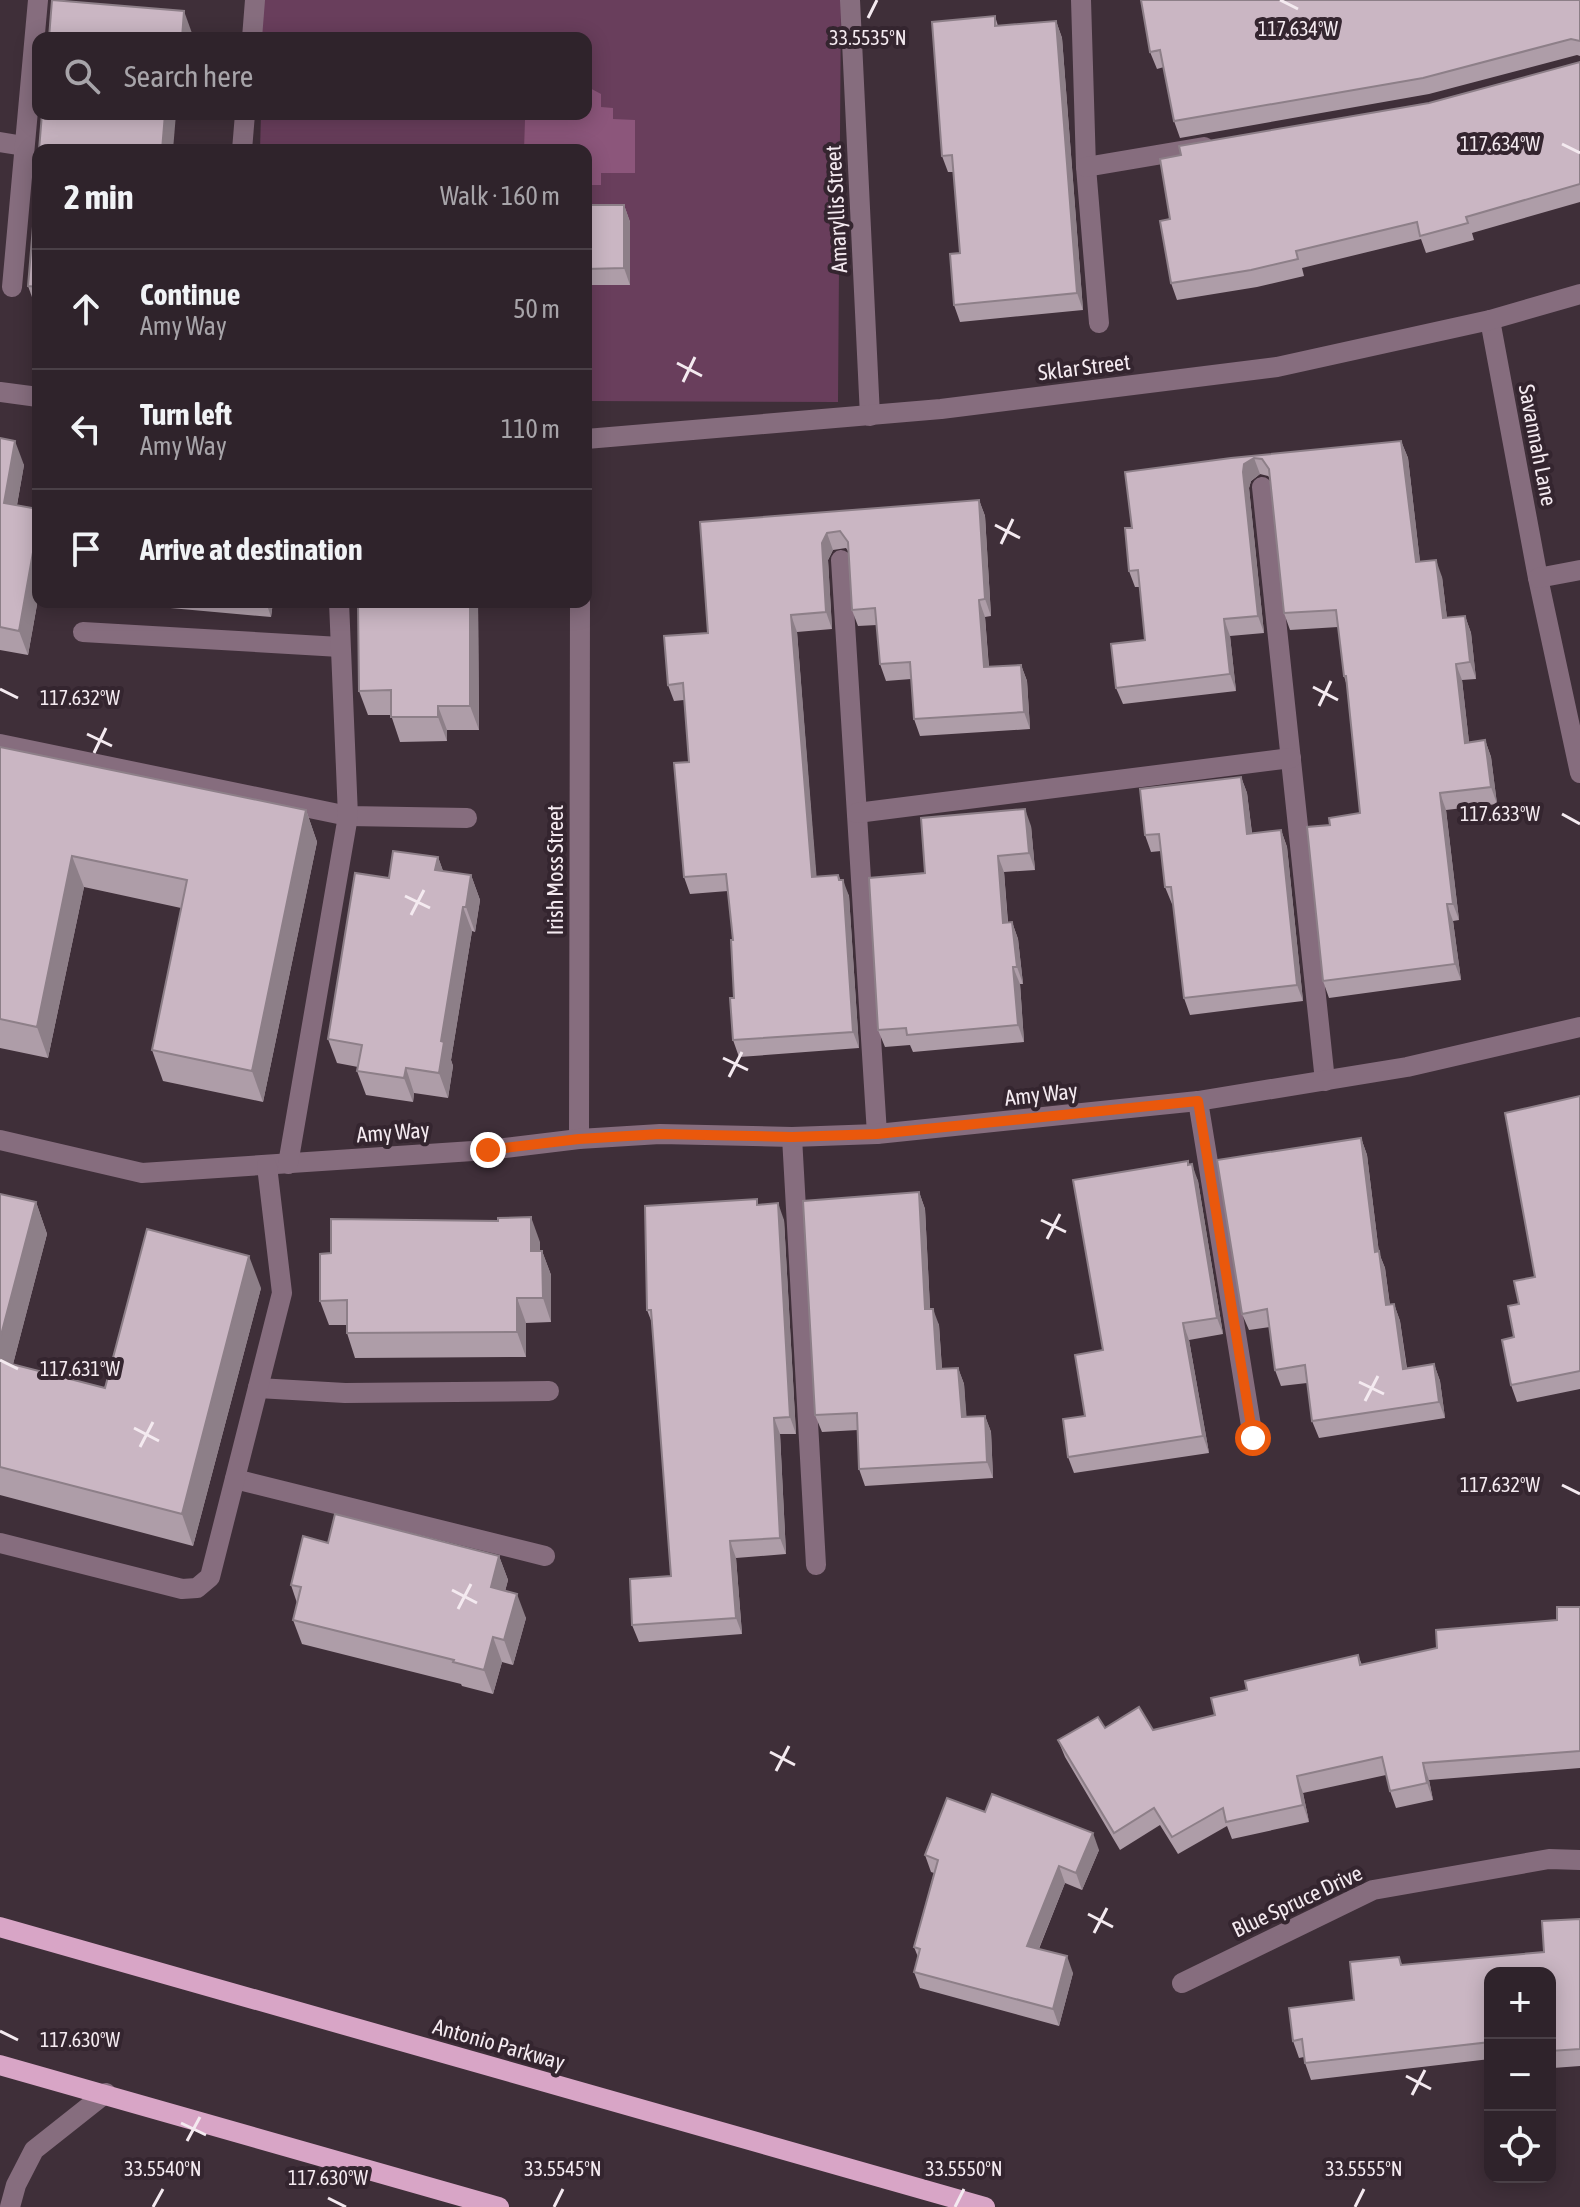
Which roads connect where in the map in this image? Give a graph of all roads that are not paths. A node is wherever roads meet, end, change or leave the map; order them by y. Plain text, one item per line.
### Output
1 (38, 0) edge
2 (255, 0) edge
3 (850, 0) edge
4 (1081, 0) edge
5 (35, 32) edge
6 (252, 32) edge
7 (32, 63) edge
8 (244, 120) edge
9 (0, 142) edge
10 (1228, 143) edge
11 (242, 144) edge
12 (24, 146) junction
13 (1086, 167) junction
14 (12, 287) dead end
15 (1580, 294) edge
16 (1490, 320) junction
17 (1099, 323) dead end
18 (0, 392) edge
19 (32, 396) edge
20 (870, 416) junction
21 (592, 439) edge
22 (1262, 487) dead end
23 (841, 560) dead end
24 (1580, 570) edge
25 (1538, 578) junction
26 (339, 608) edge
27 (580, 608) edge
28 (83, 632) dead end
29 (340, 647) junction
30 (0, 744) edge
31 (1291, 758) junction
32 (1580, 773) edge
33 (857, 813) junction
34 (348, 816) junction
35 (467, 818) dead end
36 (1580, 1027) edge
37 (1325, 1081) junction
38 (1198, 1101) junction
39 (877, 1134) junction
40 (792, 1137) junction
41 (579, 1139) junction
42 (0, 1140) edge
43 (288, 1164) junction
44 (267, 1166) junction
45 (258, 1388) junction
46 (549, 1391) dead end
47 (1253, 1438) dead end
48 (235, 1479) junction
49 (0, 1543) edge
50 (545, 1556) dead end
51 (816, 1565) dead end
52 (1580, 1860) edge
53 (0, 1927) edge
54 (1182, 1983) dead end
55 (0, 2065) edge
56 (106, 2093) junction
57 (10, 2207) edge
58 (499, 2207) edge
59 (985, 2207) edge

1 - 5 street
2 - 6 street
3 - 20 street, Amaryllis Street
4 - 13 street
7 - 12 street
8 - 11 street
9 - 12 street
10 - 13 street
12 - 14 street
13 - 17 street
15 - 16 street, Sklar Street
16 - 20 street, Sklar Street
16 - 25 street, Savannah Lane
18 - 19 street
20 - 21 street, Sklar Street
22 - 31 street
23 - 33 street
24 - 25 street
25 - 32 street, Savannah Lane
26 - 29 street
27 - 41 street, Irish Moss Street
28 - 29 street
29 - 34 street
30 - 34 street
31 - 33 street
31 - 37 street
33 - 39 street
34 - 35 street
34 - 43 street
36 - 37 street, Amy Way
37 - 38 street, Amy Way
38 - 39 street, Amy Way
38 - 47 street
39 - 40 street, Amy Way
40 - 41 street, Amy Way
40 - 51 street
41 - 43 street, Amy Way
42 - 44 street, Amy Way
43 - 44 street, Amy Way
44 - 45 street
45 - 46 street
45 - 48 street
48 - 49 street
48 - 50 street
52 - 54 street, Blue Spruce Drive
53 - 59 main road, Antonio Parkway
55 - 56 main road
56 - 57 street
56 - 58 main road

